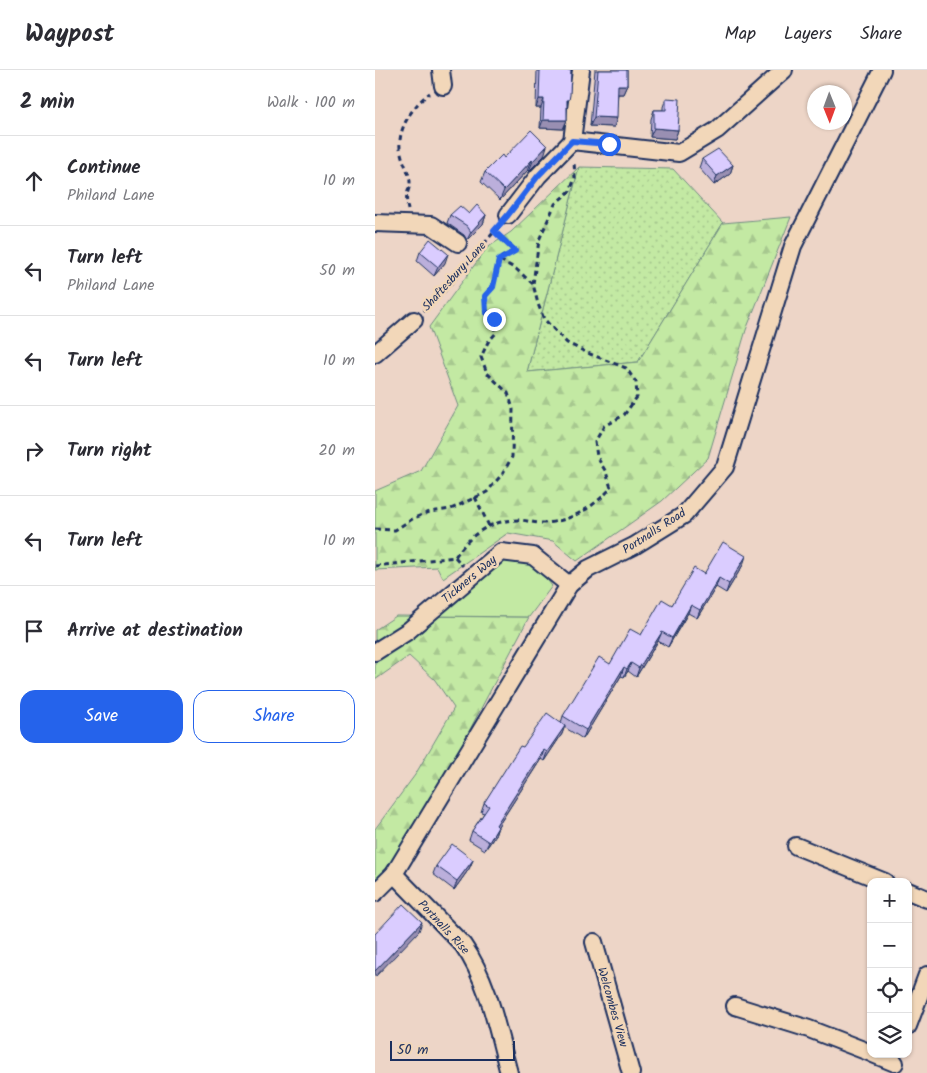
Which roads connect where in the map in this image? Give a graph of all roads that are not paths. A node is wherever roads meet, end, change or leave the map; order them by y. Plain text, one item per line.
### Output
1 (581, 70) edge
2 (784, 70) edge
3 (882, 70) edge
4 (572, 141) junction
5 (508, 215) road end
6 (375, 223) edge
7 (458, 244) dead end
8 (414, 320) road end
9 (375, 354) edge
10 (569, 584) junction
11 (375, 652) edge
12 (796, 846) dead end
13 (394, 874) junction
14 (875, 878) edge
15 (912, 892) edge
16 (375, 893) edge
17 (927, 898) edge
18 (594, 942) dead end
19 (927, 975) edge
20 (735, 1006) dead end
21 (912, 1015) edge
22 (867, 1052) edge
23 (882, 1058) edge
24 (895, 1063) edge
25 (509, 1073) edge
26 (631, 1073) edge

1 - 4 street
2 - 4 street
3 - 10 street, Portnalls Road
4 - 5 street
6 - 7 street
8 - 9 street, Shaftesbury Lane
10 - 11 street, Tickners Way
10 - 13 street, Portnalls Road
12 - 14 street
13 - 16 street, Portnalls Road
13 - 25 street, Portnalls Rise
15 - 17 street
18 - 26 street, Welcombes View
19 - 21 street
20 - 22 street
23 - 24 street

